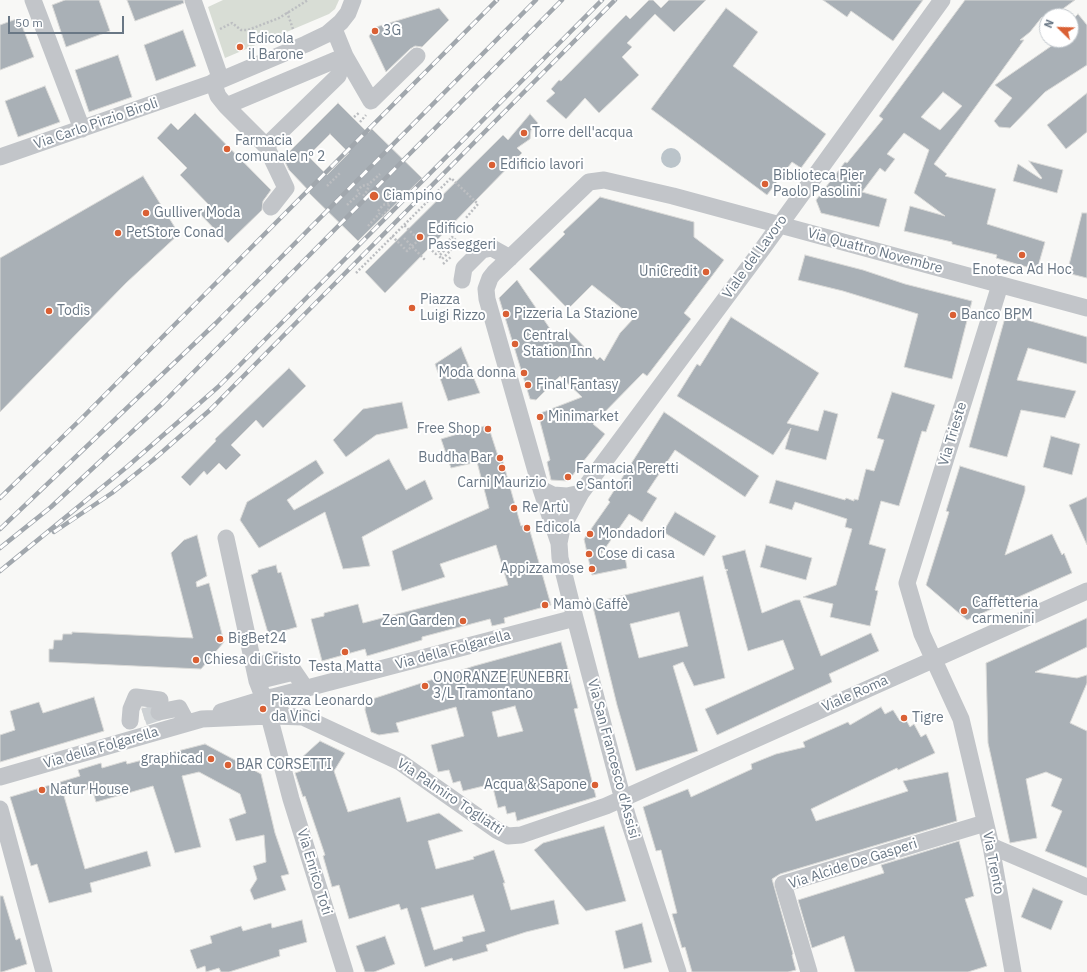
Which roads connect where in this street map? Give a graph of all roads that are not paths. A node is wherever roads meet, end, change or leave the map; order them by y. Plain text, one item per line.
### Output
1 (34, 0) edge
2 (193, 0) edge
3 (353, 0) edge
4 (942, 0) edge
5 (334, 29) junction
6 (345, 56) junction
7 (417, 56) dead end
8 (217, 81) junction
9 (226, 106) junction
10 (82, 129) junction
11 (266, 146) junction
12 (0, 157) edge
13 (271, 207) dead end
14 (779, 225) junction
15 (510, 258) junction
16 (487, 284) junction
17 (1000, 285) junction
18 (1087, 308) edge
19 (541, 489) junction
20 (581, 494) junction
21 (226, 538) dead end
22 (559, 543) junction
23 (907, 583) joint
24 (1087, 591) edge
25 (575, 618) junction
26 (934, 659) junction
27 (257, 681) junction
28 (304, 690) junction
29 (268, 698) junction
30 (271, 716) junction
31 (303, 717) junction
32 (195, 721) junction
33 (128, 740) junction
34 (0, 777) edge
35 (623, 798) junction
36 (0, 809) edge
37 (985, 823) junction
38 (991, 846) junction
39 (1087, 887) edge
40 (44, 972) edge
41 (345, 972) edge
42 (678, 972) edge
43 (809, 972) edge
44 (1013, 972) edge

1 - 10 street
2 - 8 street
3 - 5 street
4 - 14 street, Viale del Lavoro
5 - 6 street
5 - 8 street, Via Carlo Pirzio Biroli
6 - 7 street
6 - 9 street
6 - 11 street
8 - 9 street
8 - 10 street, Via Carlo Pirzio Biroli
9 - 11 street
10 - 12 street, Via Carlo Pirzio Biroli
11 - 13 street
14 - 15 street, Via Quattro Novembre
14 - 17 street, Via Quattro Novembre
14 - 20 street, Viale del Lavoro
15 - 16 street
15 - 16 street
16 - 19 street, Via San Francesco d'Assisi
17 - 18 street, Via Quattro Novembre
17 - 23 street, Via Trieste
19 - 20 street
19 - 22 street, Via San Francesco d'Assisi
20 - 22 street, Via San Francesco d'Assisi
21 - 27 street
22 - 25 street, Via San Francesco d'Assisi
23 - 26 street, Via Trento
24 - 26 street, Viale Roma
25 - 28 street, Via della Folgarella
25 - 35 street, Via San Francesco d'Assisi
26 - 35 street, Viale Roma
26 - 37 street, Via Trento
27 - 28 street
27 - 29 street
28 - 29 street
28 - 31 street
29 - 30 street
29 - 32 street
30 - 31 street
30 - 32 street
30 - 41 street, Via Enrico Toti
31 - 35 street, Via Palmiro Togliatti
32 - 33 street, Via della Folgarella
32 - 33 street
33 - 34 street, Via della Folgarella
35 - 42 street, Via San Francesco d'Assisi
36 - 40 street
37 - 38 street, Via Trento
37 - 43 street, Via Alcide De Gasperi
38 - 39 street
38 - 44 street, Via Trento

